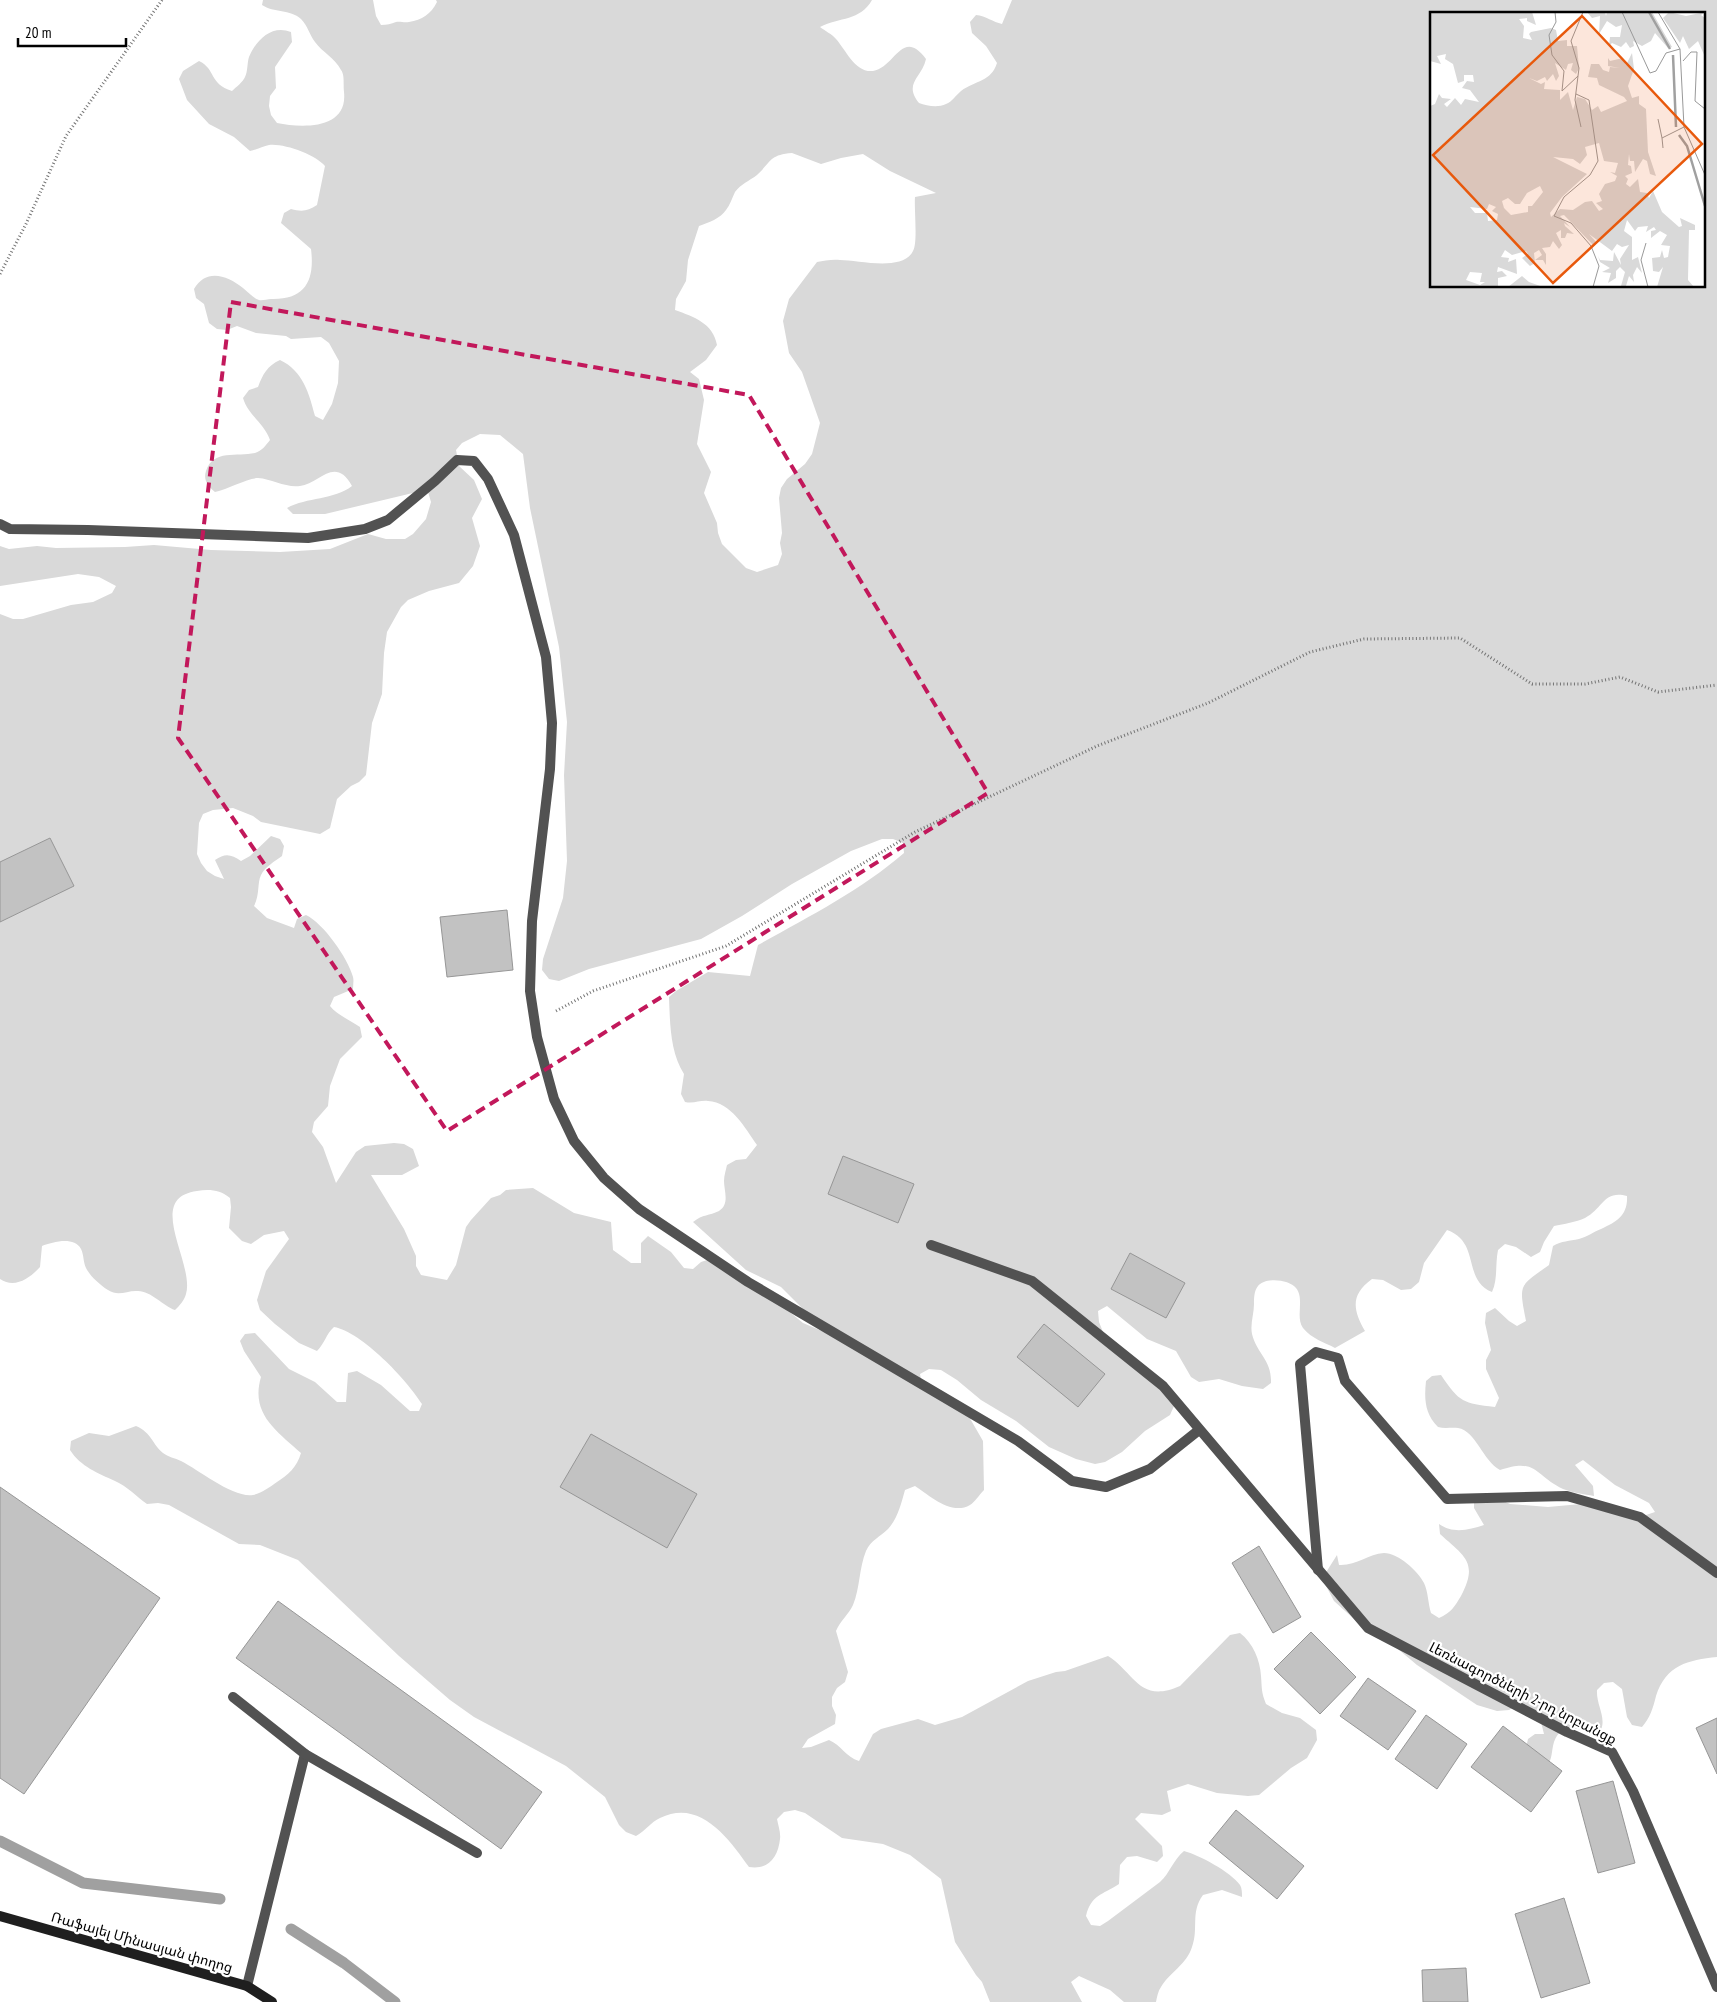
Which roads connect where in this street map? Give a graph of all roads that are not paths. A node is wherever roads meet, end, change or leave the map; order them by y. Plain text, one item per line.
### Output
1 (0, 524) edge
2 (931, 1245) dead end
3 (1199, 1430) junction
4 (1318, 1571) junction
5 (1717, 1573) edge
6 (233, 1698) dead end
7 (305, 1754) junction
8 (477, 1853) dead end
9 (0, 1916) edge
10 (247, 1986) junction
11 (1717, 1988) edge
12 (272, 2002) edge

1 - 3 street
2 - 3 street, Լեռնագործների 2-րդ նրբանցք
3 - 4 street, Լեռնագործների 2-րդ նրբանցք
4 - 5 street
4 - 11 street, Լեռնագործների 2-րդ նրբանցք
6 - 7 street
7 - 8 street
7 - 10 street
9 - 10 street, Ռաֆայել Մինասյան փողոց
10 - 12 street, Ռաֆայել Մինասյան փողոց

